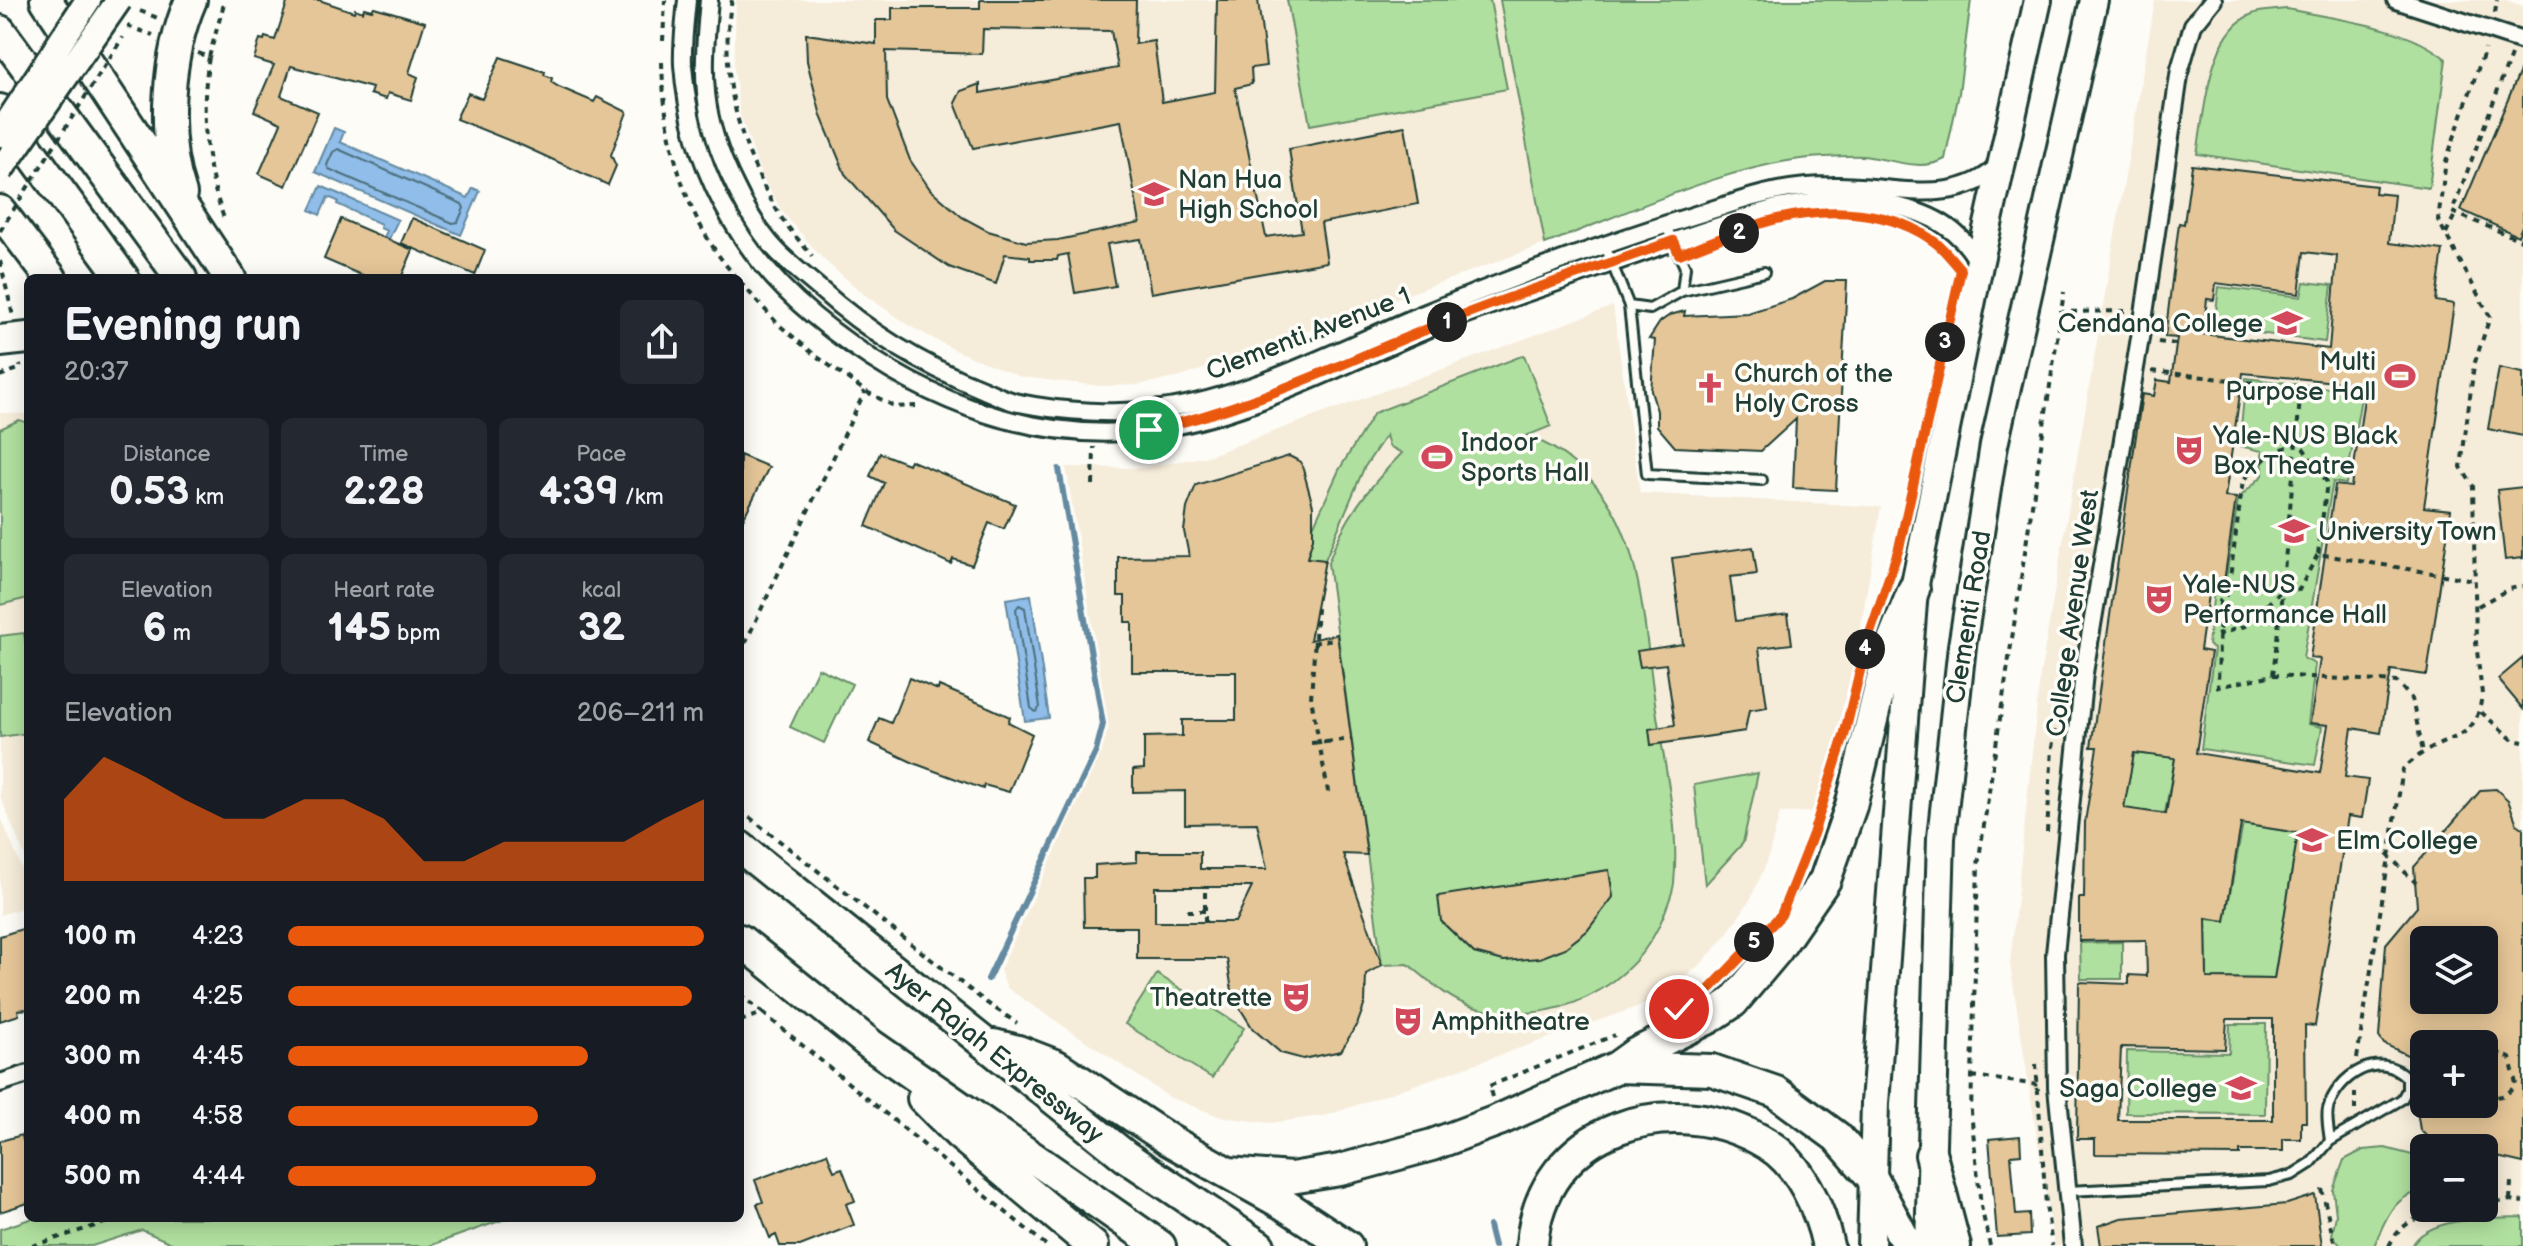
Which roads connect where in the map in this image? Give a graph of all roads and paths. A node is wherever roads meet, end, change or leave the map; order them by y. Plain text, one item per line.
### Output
1 (46, 0) edge
2 (88, 0) edge
3 (191, 0) edge
4 (225, 0) edge
5 (687, 0) edge
6 (709, 0) edge
7 (732, 0) edge
8 (2038, 0) edge
9 (2094, 0) edge
10 (2213, 0) edge
11 (2396, 0) edge
12 (129, 5) edge
13 (0, 31) edge
14 (2519, 43) edge
15 (176, 44) junction
16 (2485, 49) dead end
17 (209, 57) junction
18 (0, 110) edge
19 (0, 134) edge
20 (2001, 163) junction
21 (0, 171) edge
22 (0, 211) edge
23 (2456, 213) junction
24 (189, 217) junction
25 (1665, 224) junction
26 (0, 231) edge
27 (229, 231) dead end
28 (2446, 234) junction
29 (2523, 235) edge
30 (1673, 241) junction
31 (1605, 246) junction
32 (813, 257) dead end
33 (0, 261) edge
34 (1613, 263) junction
35 (1979, 265) junction
36 (1764, 272) dead end
37 (48, 274) edge
38 (120, 274) edge
39 (178, 274) edge
40 (227, 274) edge
41 (744, 286) edge
42 (1682, 291) junction
43 (2064, 292) dead end
44 (1629, 306) junction
45 (2059, 312) junction
46 (2144, 314) junction
47 (778, 324) dead end
48 (1340, 328) dead end
49 (14, 334) edge
50 (891, 342) junction
51 (2176, 344) dead end
52 (877, 360) junction
53 (1303, 366) junction
54 (2143, 370) dead end
55 (1324, 374) junction
56 (1207, 379) dead end
57 (865, 391) dead end
58 (1119, 413) junction
59 (1098, 438) junction
60 (2296, 443) junction
61 (1762, 480) dead end
62 (1093, 485) dead end
63 (2318, 554) junction
64 (2474, 580) junction
65 (2523, 586) edge
66 (1914, 589) junction
67 (2283, 589) junction
68 (2477, 607) junction
69 (1317, 608) dead end
70 (2217, 635) junction
71 (1338, 638) dead end
72 (1311, 643) dead end
73 (744, 646) edge
74 (2273, 675) junction
75 (2480, 711) junction
76 (1352, 739) dead end
77 (2523, 742) edge
78 (1311, 743) dead end
79 (2423, 752) junction
80 (1329, 797) dead end
81 (744, 813) edge
82 (744, 850) edge
83 (2387, 854) junction
84 (2416, 883) dead end
85 (1205, 887) dead end
86 (1187, 911) dead end
87 (1204, 911) junction
88 (1205, 922) dead end
89 (744, 943) edge
90 (744, 997) edge
91 (987, 1003) dead end
92 (763, 1013) junction
93 (744, 1020) edge
94 (1621, 1033) dead end
95 (985, 1043) junction
96 (871, 1045) junction
97 (2498, 1053) edge
98 (1617, 1067) junction
99 (2355, 1072) junction
100 (24, 1075) edge
101 (1972, 1076) junction
102 (0, 1083) edge
103 (2057, 1087) junction
104 (2498, 1098) edge
105 (1499, 1120) junction
106 (2355, 1125) junction
107 (2330, 1141) junction
108 (1931, 1155) junction
109 (1229, 1173) junction
110 (1871, 1176) junction
111 (2511, 1182) dead end
112 (2322, 1189) dead end
113 (2066, 1191) junction
114 (2510, 1200) junction
115 (2498, 1202) edge
116 (2523, 1202) edge
117 (2046, 1205) dead end
118 (107, 1222) edge
119 (2410, 1222) edge
120 (32, 1246) edge
121 (1047, 1246) edge
122 (1093, 1246) edge
123 (1160, 1246) edge
124 (1259, 1246) edge
125 (1347, 1246) edge
126 (1532, 1246) edge
127 (1828, 1246) edge
128 (1871, 1246) edge
129 (1908, 1246) edge
130 (1929, 1246) edge
131 (1955, 1246) edge
132 (1990, 1246) edge
133 (2052, 1246) edge
134 (2073, 1246) edge
135 (2335, 1246) edge
136 (2389, 1246) edge

1 - 24 highway
2 - 19 main road, bridge
3 - 15 highway
4 - 17 path
5 - 52 street, Clementi Avenue 1
6 - 50 street, Clementi Avenue 1
7 - 32 path
8 - 20 main road, Clementi Road
9 - 108 main road, Clementi Road
10 - 46 street, College Avenue West
11 - 14 street
12 - 15 path
12 - 21 main road, bridge
12 - 26 path, bridge
13 - 39 highway
14 - 23 path
15 - 17 path
15 - 24 highway
16 - 28 path
17 - 27 path
18 - 38 highway
20 - 25 street, Clementi Avenue 1
20 - 35 main road, Clementi Road
22 - 37 highway
23 - 28 path
23 - 29 path
24 - 40 highway
25 - 30 lane
25 - 31 street, Clementi Avenue 1
28 - 64 path
30 - 34 street, Clementi Avenue 1
30 - 35 street, Clementi Avenue 1
30 - 42 lane
31 - 34 lane
31 - 53 street, Clementi Avenue 1
33 - 49 path
34 - 44 lane
34 - 55 street, Clementi Avenue 1
35 - 66 main road, Clementi Road
36 - 42 lane
41 - 47 path
42 - 44 lane
43 - 45 path
44 - 61 lane
45 - 46 path
45 - 101 path
46 - 51 path
46 - 103 street, College Avenue West
48 - 56 path
50 - 52 street
50 - 58 street, Clementi Avenue 1
52 - 59 street, Clementi Avenue 1
53 - 55 street
53 - 58 street, Clementi Avenue 1
54 - 60 path
55 - 59 street, Clementi Avenue 1
57 - 73 path
58 - 59 lane
59 - 62 path
60 - 63 path
60 - 67 path
60 - 70 path
63 - 64 path
63 - 67 path
64 - 68 path
65 - 68 path
66 - 98 highway
66 - 110 main road, Clementi Road
67 - 70 path
67 - 74 path
68 - 75 path
69 - 80 path
70 - 74 path
71 - 72 path
74 - 79 path
75 - 77 path
75 - 79 path
76 - 78 path, bridge
79 - 83 path
81 - 91 path
82 - 95 highway, Ayer Rajah Expressway
83 - 84 path
83 - 99 path
85 - 87 path
86 - 87 path
87 - 88 path
89 - 96 highway
90 - 92 path
92 - 93 path
92 - 121 path
94 - 105 path
95 - 109 highway
95 - 124 highway, Ayer Rajah Expressway
96 - 122 highway
96 - 123 highway
97 - 104 path
98 - 105 highway
98 - 110 highway
99 - 106 path
99 - 106 lane
99 - 107 lane
100 - 102 street
101 - 103 path
101 - 132 path
103 - 113 street, College Avenue West
105 - 109 highway
106 - 107 lane
107 - 113 lane
108 - 130 main road, Clementi Road
108 - 131 highway
109 - 125 highway
110 - 128 main road, Clementi Road
110 - 129 highway
111 - 114 path
112 - 135 path
113 - 134 street, College Avenue West
114 - 115 path
114 - 116 path
117 - 133 path
118 - 120 path
119 - 136 path
126 - 127 highway

